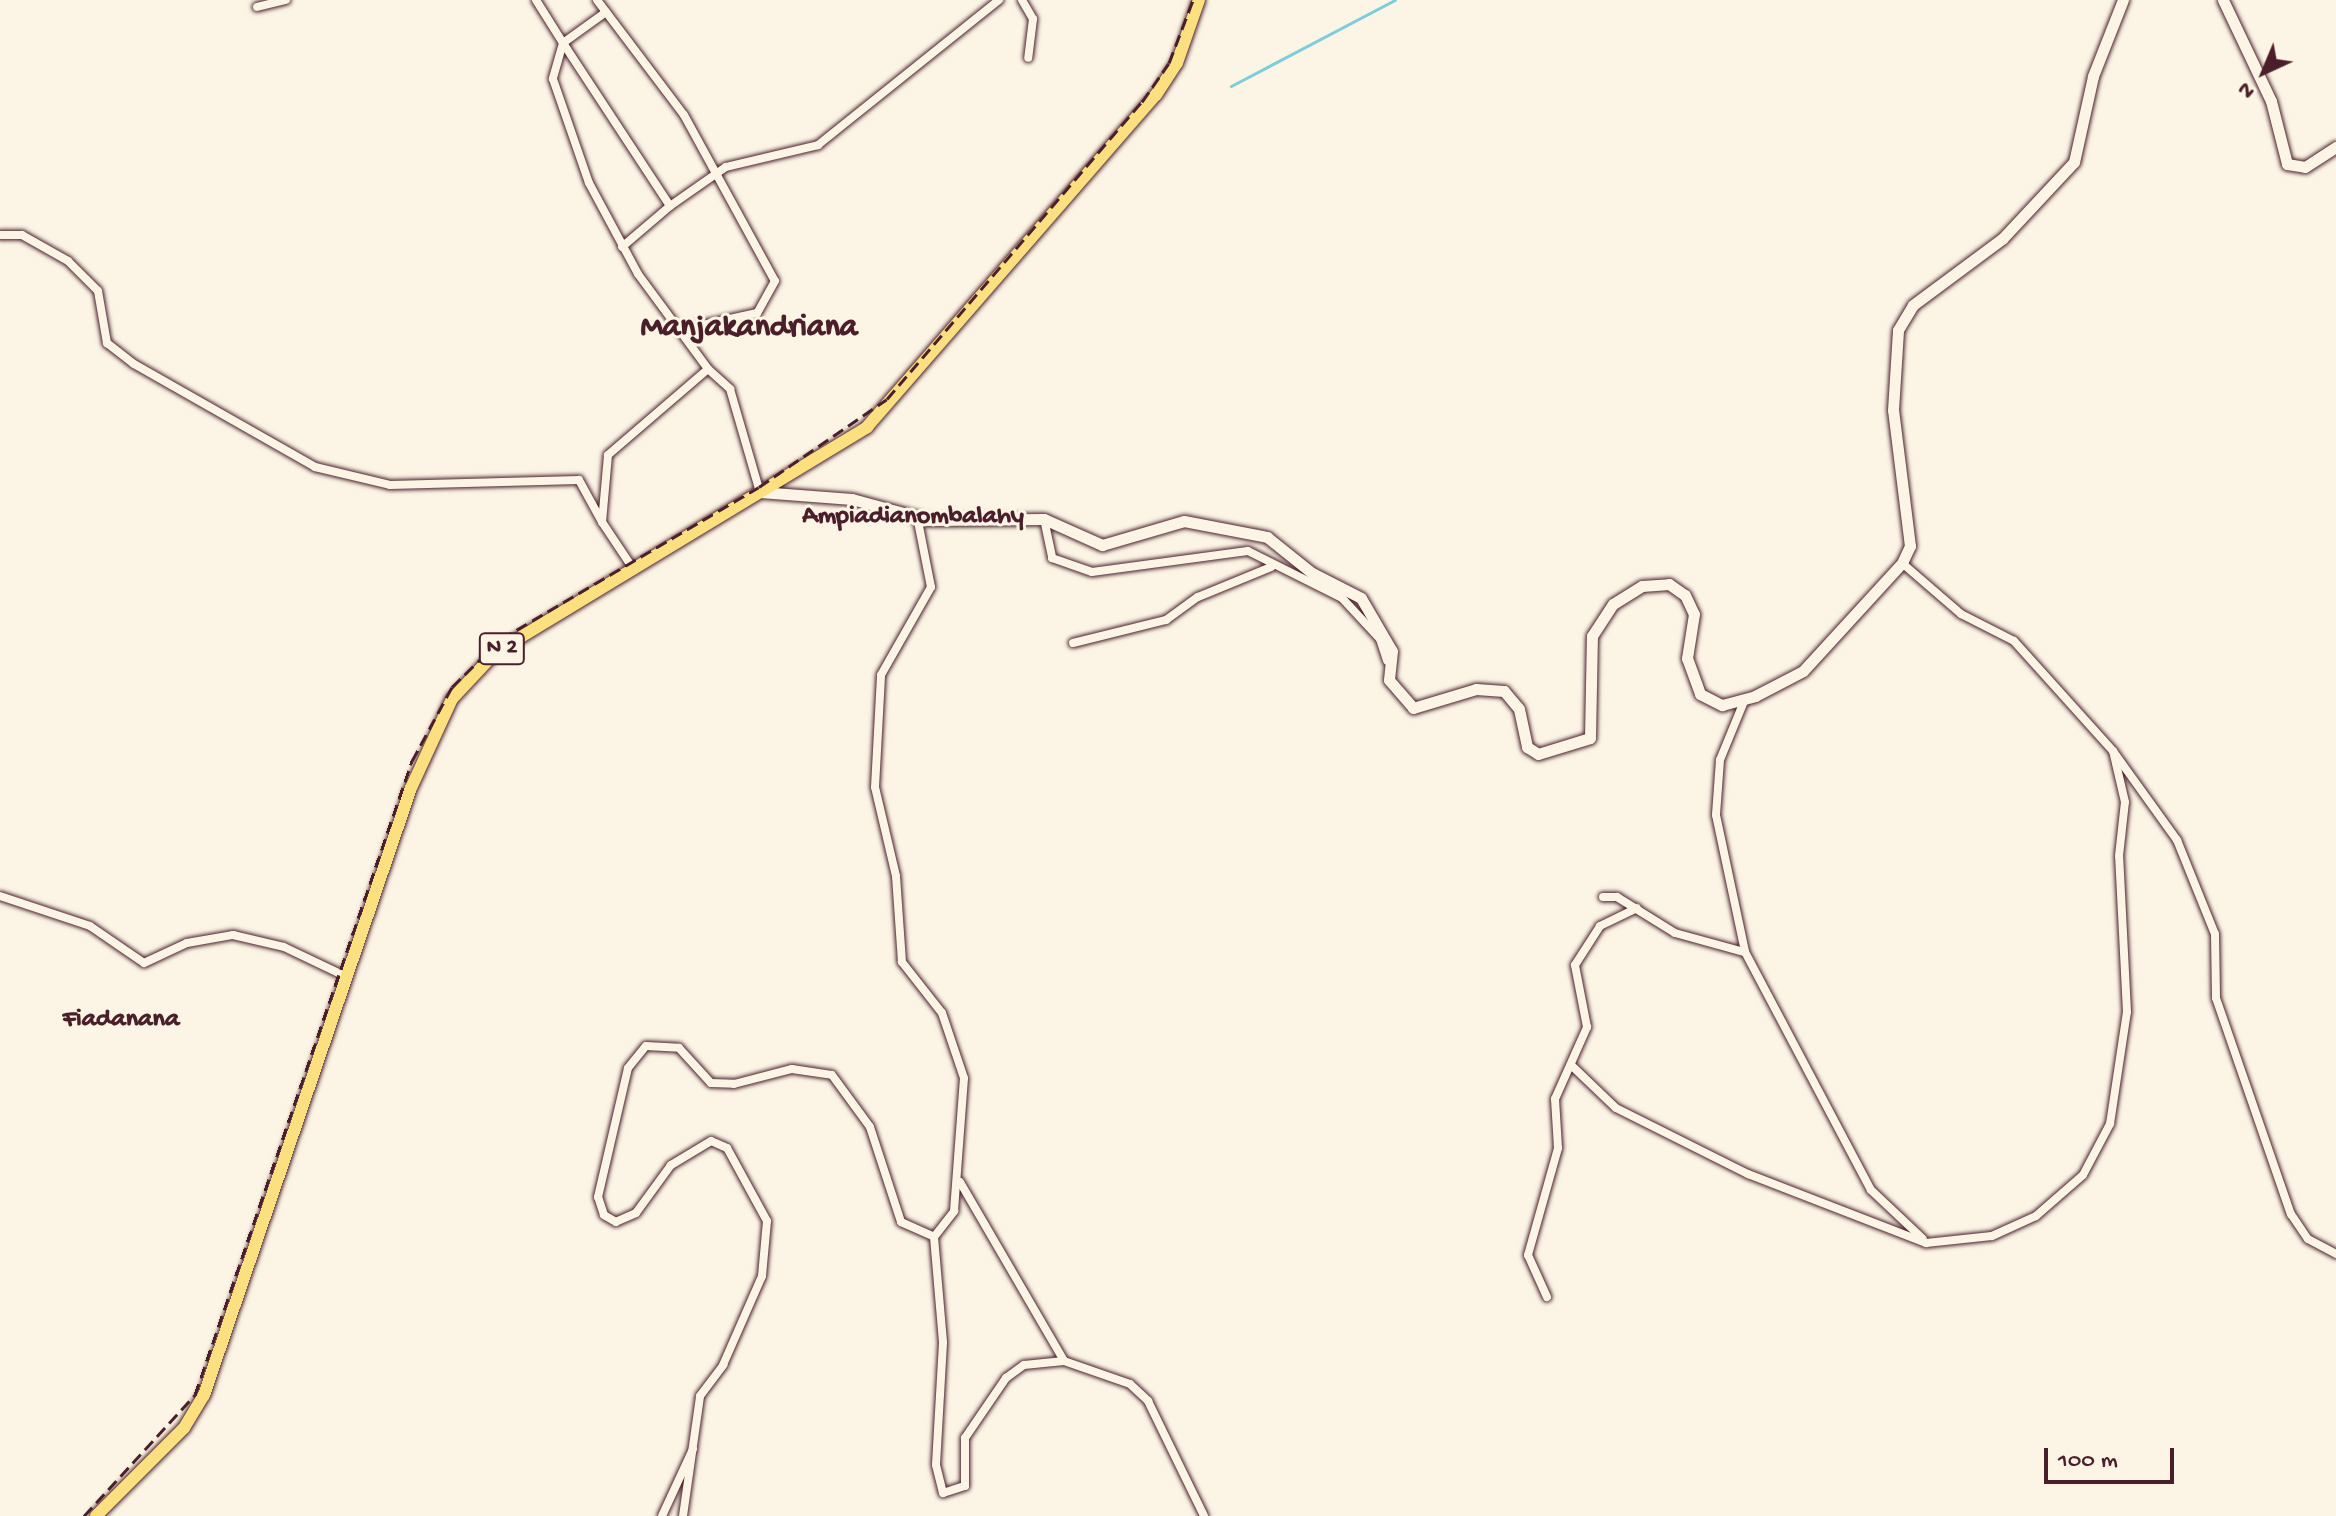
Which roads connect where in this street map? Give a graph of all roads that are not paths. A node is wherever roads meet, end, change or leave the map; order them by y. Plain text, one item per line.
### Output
1 (286, 0) edge
2 (536, 0) edge
3 (597, 0) edge
4 (999, 0) edge
5 (1022, 0) edge
6 (1199, 0) edge
7 (2123, 0) edge
8 (2223, 0) edge
9 (257, 7) dead end
10 (606, 12) junction
11 (563, 43) junction
12 (1028, 58) dead end
13 (2336, 147) edge
14 (716, 172) junction
15 (670, 206) junction
16 (0, 235) edge
17 (622, 247) junction
18 (680, 330) junction
19 (708, 369) junction
20 (760, 492) junction
21 (917, 516) junction
22 (1044, 519) junction
23 (602, 522) junction
24 (1902, 563) junction
25 (1283, 569) junction
26 (634, 570) junction
27 (1073, 643) dead end
28 (1387, 661) junction
29 (1745, 699) junction
30 (2113, 751) junction
31 (0, 896) edge
32 (1603, 897) dead end
33 (1637, 908) junction
34 (1745, 952) junction
35 (347, 977) junction
36 (1571, 1065) junction
37 (959, 1181) junction
38 (934, 1237) junction
39 (1926, 1243) junction
40 (2336, 1254) edge
41 (1547, 1297) dead end
42 (1064, 1361) junction
43 (697, 1442) junction
44 (96, 1516) edge
45 (662, 1516) edge
46 (683, 1516) edge
47 (1204, 1516) edge

1 - 9 street
2 - 11 street
3 - 10 street
4 - 14 street
5 - 12 street
6 - 20 main road, N 2
7 - 24 street
8 - 13 street
10 - 11 street
10 - 14 street
11 - 15 street
11 - 17 street
14 - 15 street
14 - 18 street
15 - 17 street
16 - 23 street
17 - 18 street
18 - 19 street
19 - 20 street
19 - 23 street
20 - 21 street
20 - 26 main road, N 2
21 - 22 street
21 - 37 street
22 - 25 street
22 - 28 street
23 - 26 street
24 - 29 street
24 - 30 street
25 - 27 street
25 - 28 street
26 - 35 main road, N 2
28 - 29 street
29 - 34 street
30 - 39 street
30 - 40 street
31 - 35 street
32 - 33 street
33 - 34 street
33 - 36 street
34 - 39 street
35 - 44 main road, N 2
36 - 39 street
36 - 41 street
37 - 38 street
37 - 42 street
38 - 42 street
38 - 43 street
42 - 47 street
43 - 45 street
43 - 46 street

